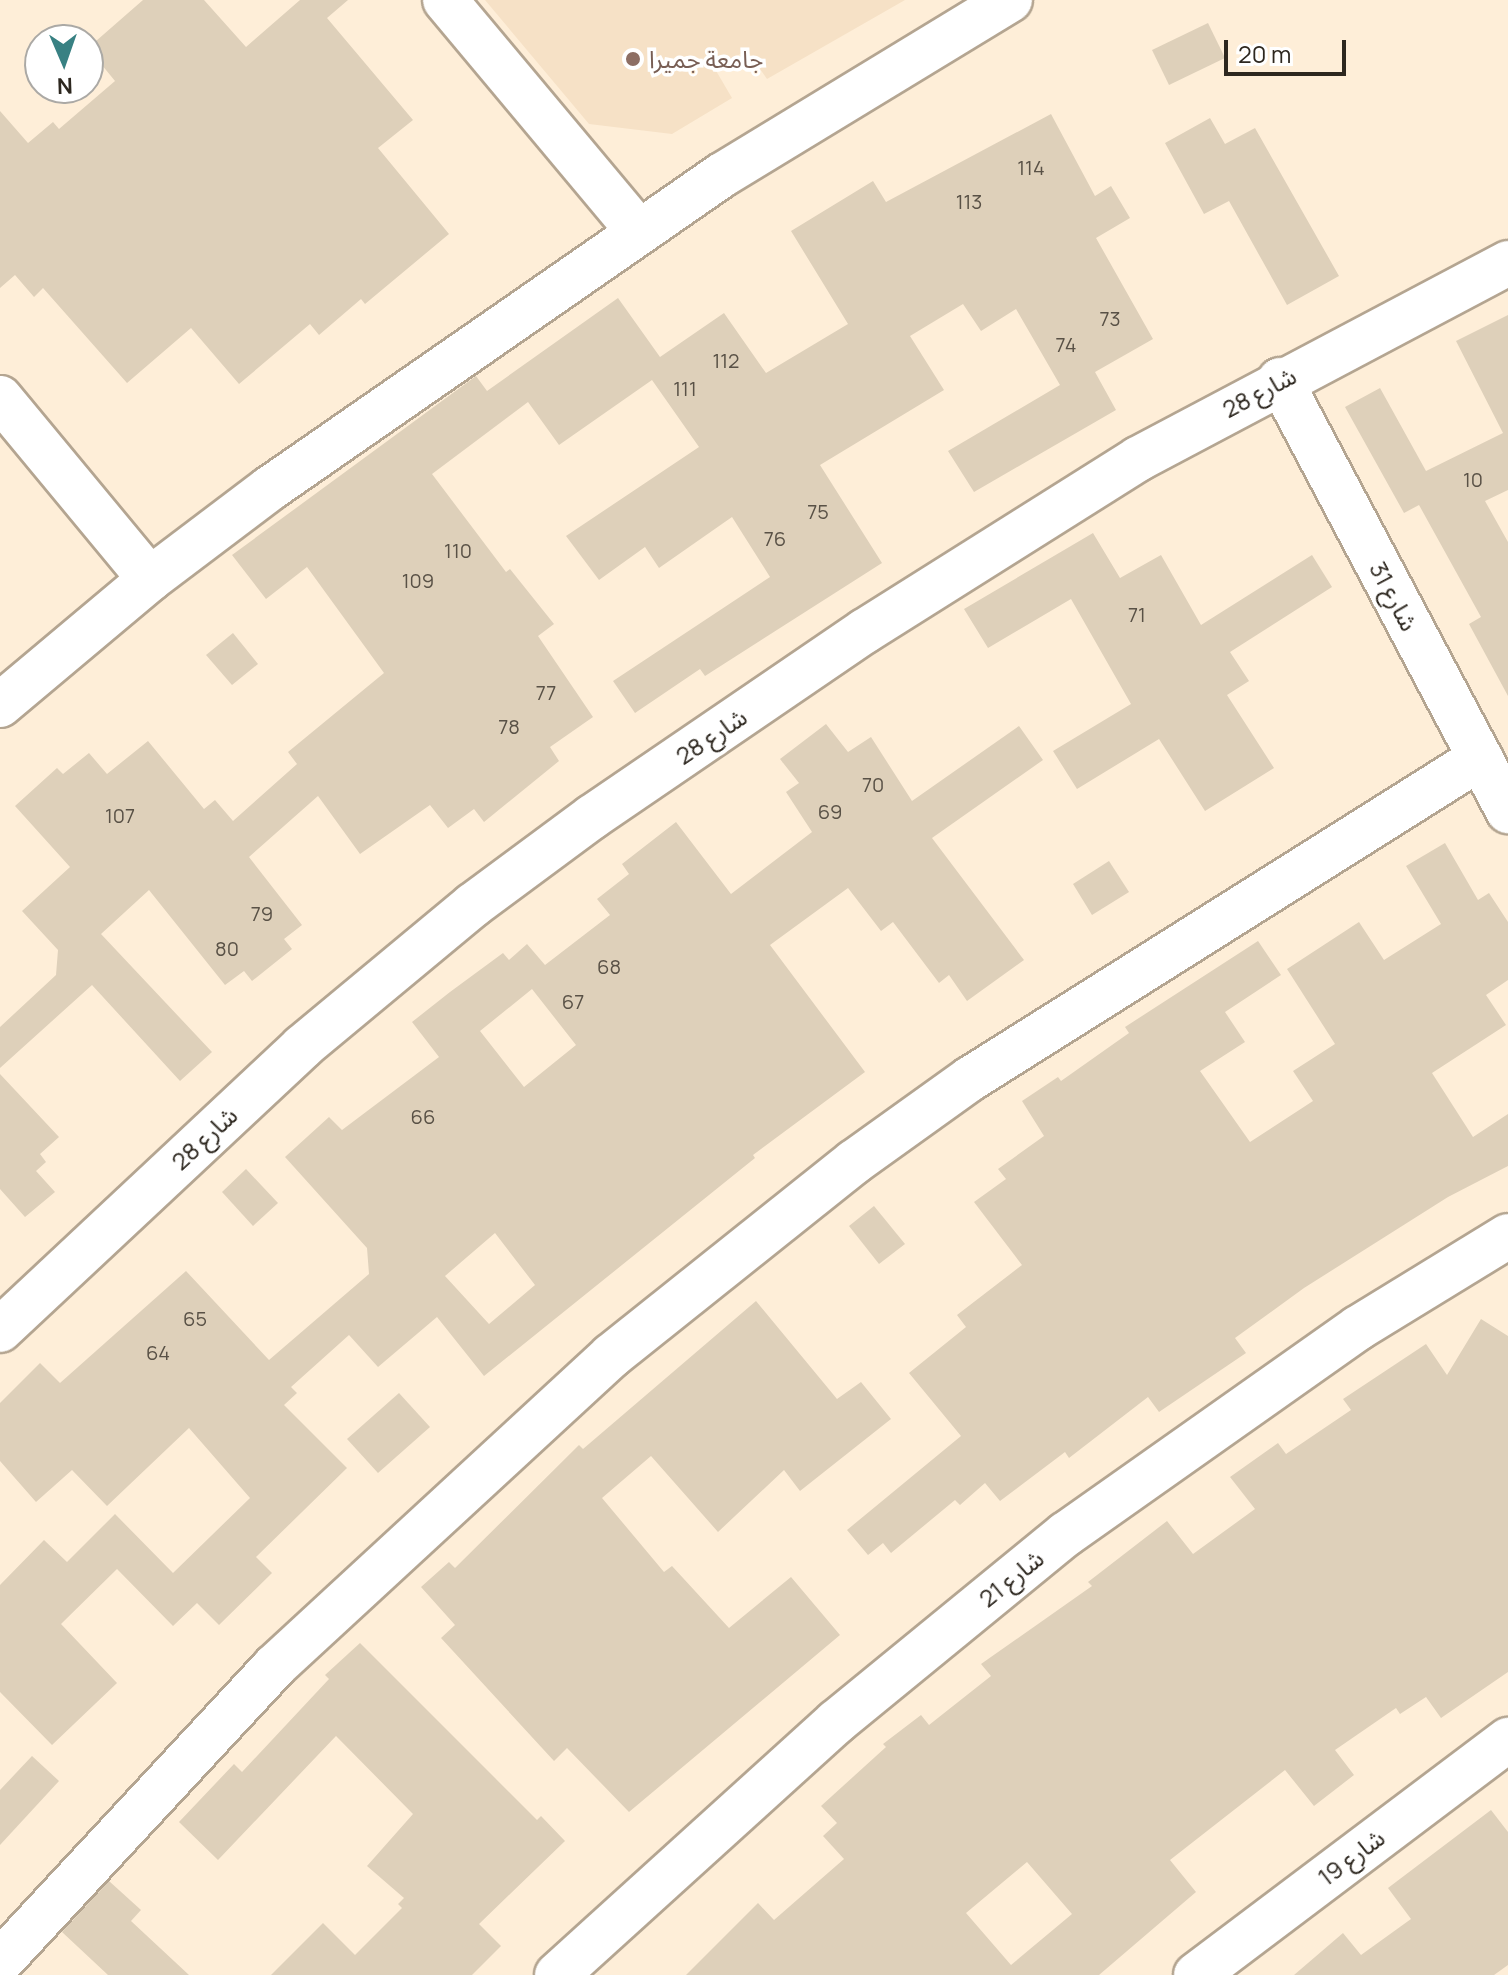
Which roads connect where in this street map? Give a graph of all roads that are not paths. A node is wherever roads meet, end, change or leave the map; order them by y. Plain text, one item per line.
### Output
1 (445, 0) edge
2 (1010, 0) edge
3 (639, 232) junction
4 (1508, 263) edge
5 (1280, 380) junction
6 (0, 398) edge
7 (150, 579) junction
8 (0, 705) edge
9 (1480, 758) junction
10 (1508, 811) edge
11 (1508, 1236) edge
12 (0, 1330) edge
13 (1508, 1740) edge
14 (0, 1962) edge
15 (557, 1975) edge
16 (1196, 1975) edge

1 - 3 street
2 - 3 street
3 - 7 street
4 - 5 street, شارع 28
5 - 9 street, شارع 31
5 - 12 street, شارع 28
6 - 7 street
7 - 8 street
9 - 10 street, شارع 31
9 - 14 street
11 - 15 street, شارع 21
13 - 16 street, شارع 19

